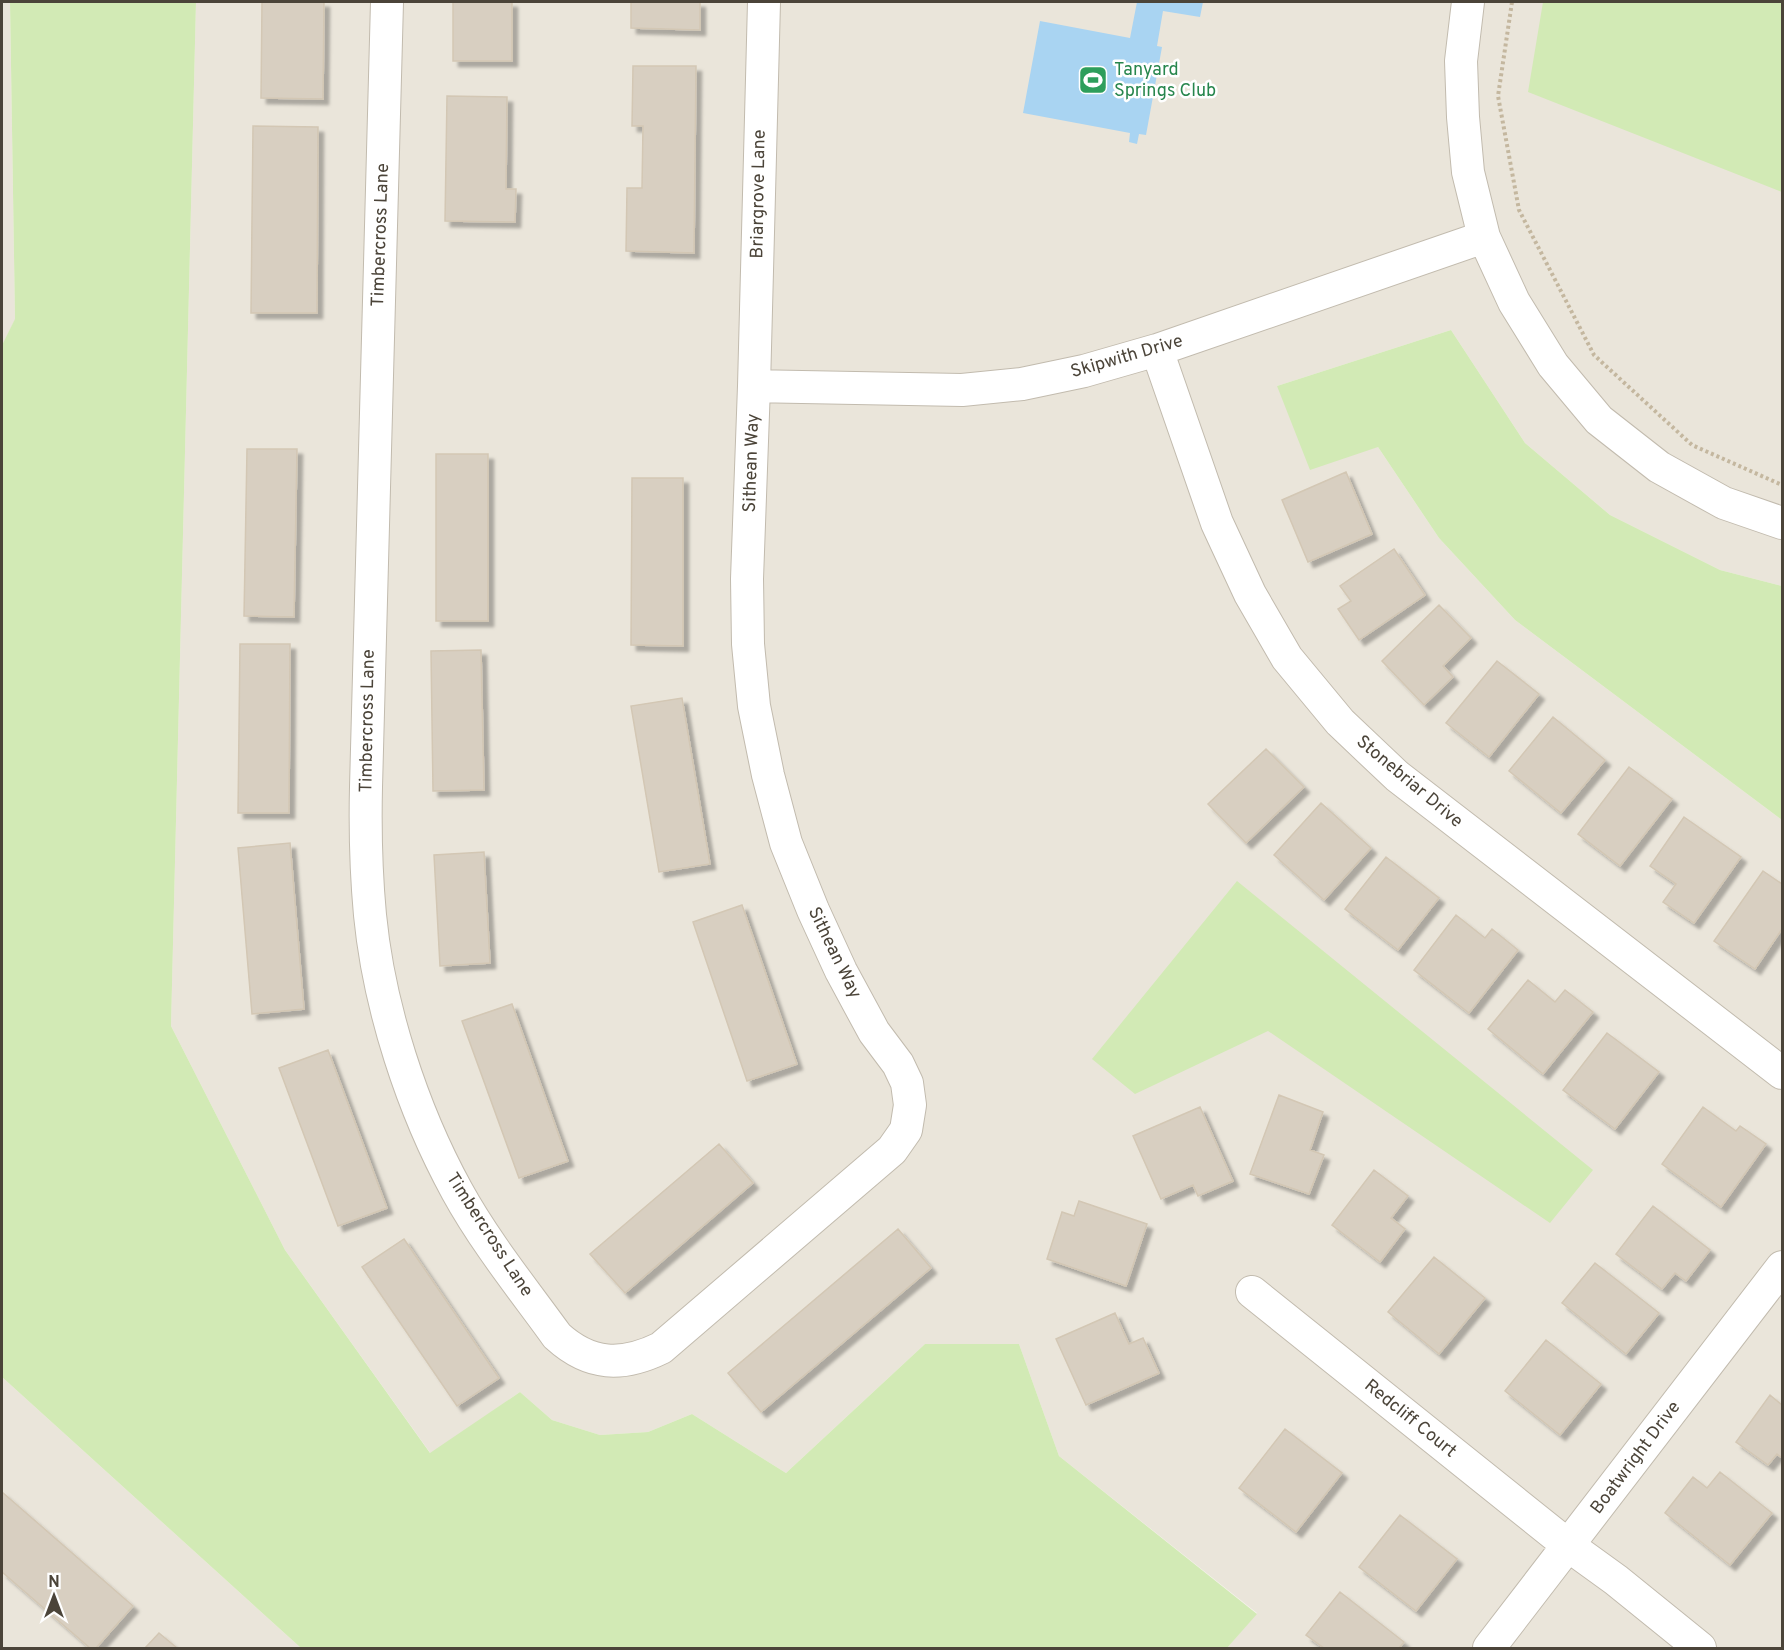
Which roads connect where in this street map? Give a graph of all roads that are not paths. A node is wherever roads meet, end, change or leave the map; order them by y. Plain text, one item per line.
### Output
1 (387, 2) edge
2 (764, 2) edge
3 (1468, 2) edge
4 (1484, 237) junction
5 (1157, 350) junction
6 (754, 386) junction
7 (1782, 523) edge
8 (1782, 1073) edge
9 (1782, 1267) edge
10 (1252, 1292) dead end
11 (608, 1362) joint
12 (1569, 1546) junction
13 (1489, 1648) edge
14 (1700, 1648) edge

1 - 11 street, Timbercross Lane
2 - 6 street, Briargrove Lane
3 - 4 street
4 - 5 street, Skipwith Drive
4 - 7 street
5 - 6 street, Skipwith Drive
5 - 8 street, Stonebriar Drive
6 - 11 street, Sithean Way
9 - 12 street, Boatwright Drive
10 - 12 street, Redcliff Court
12 - 13 street, Boatwright Drive
12 - 14 street, Redcliff Court

